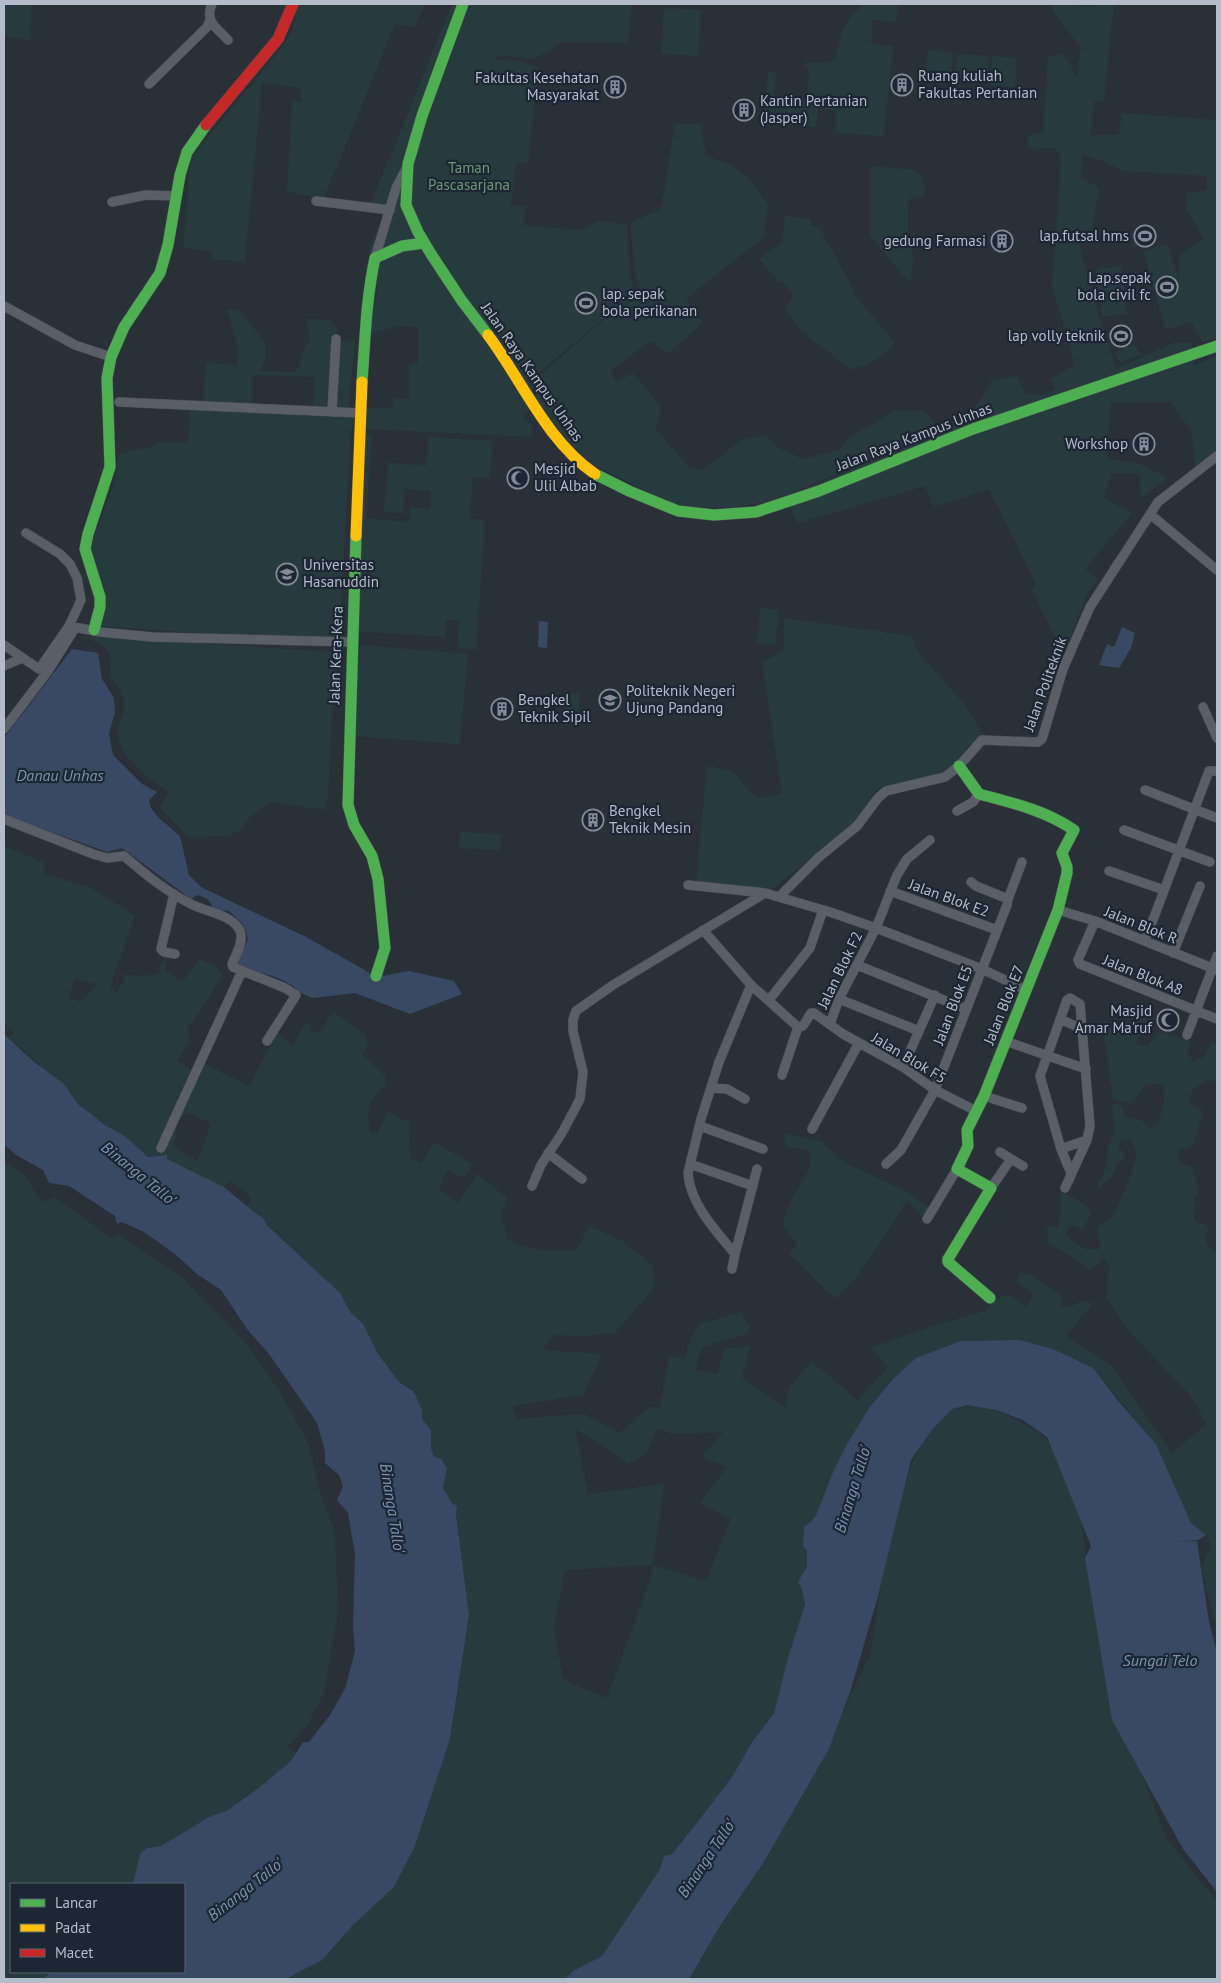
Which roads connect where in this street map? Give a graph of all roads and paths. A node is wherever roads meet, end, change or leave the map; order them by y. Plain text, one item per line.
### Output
1 (212, 4) edge
2 (293, 4) edge
3 (463, 4) edge
4 (210, 20) junction
5 (228, 40) dead end
6 (149, 84) dead end
7 (408, 164) junction
8 (169, 196) junction
9 (316, 201) dead end
10 (112, 202) dead end
11 (390, 210) junction
12 (424, 243) junction
13 (375, 258) junction
14 (4, 306) edge
15 (336, 340) dead end
16 (1217, 346) edge
17 (106, 355) junction
18 (120, 402) dead end
19 (332, 412) junction
20 (360, 413) junction
21 (1217, 456) edge
22 (1150, 514) junction
23 (26, 532) dead end
24 (1217, 570) edge
25 (82, 628) junction
26 (352, 642) junction
27 (4, 645) edge
28 (22, 658) junction
29 (4, 666) edge
30 (1203, 708) dead end
31 (4, 728) edge
32 (1217, 738) edge
33 (959, 766) junction
34 (1217, 771) edge
35 (1145, 790) dead end
36 (979, 794) junction
37 (1195, 809) junction
38 (957, 811) dead end
39 (1217, 818) edge
40 (4, 819) edge
41 (1124, 830) dead end
42 (930, 840) dead end
43 (1179, 850) junction
44 (1022, 862) dead end
45 (1210, 862) dead end
46 (1108, 871) dead end
47 (971, 882) dead end
48 (688, 885) dead end
49 (1200, 886) dead end
50 (1164, 890) junction
51 (890, 891) junction
52 (765, 892) junction
53 (174, 894) junction
54 (779, 897) junction
55 (1008, 899) junction
56 (823, 910) junction
57 (1058, 910) junction
58 (1095, 921) junction
59 (876, 928) junction
60 (703, 930) junction
61 (997, 930) junction
62 (1145, 941) junction
63 (1173, 953) junction
64 (175, 954) dead end
65 (1217, 956) edge
66 (857, 965) junction
67 (982, 969) junction
68 (1215, 969) edge
69 (242, 971) junction
70 (376, 976) dead end
71 (751, 984) junction
72 (1026, 990) junction
73 (935, 995) junction
74 (839, 999) junction
75 (770, 1000) junction
76 (966, 1009) junction
77 (1195, 1011) junction
78 (1060, 1019) junction
79 (1217, 1019) edge
80 (830, 1024) junction
81 (798, 1026) junction
82 (1082, 1029) junction
83 (919, 1031) junction
84 (1187, 1035) dead end
85 (1005, 1041) junction
86 (267, 1042) dead end
87 (859, 1043) junction
88 (1046, 1055) junction
89 (1076, 1066) junction
90 (902, 1067) junction
91 (1086, 1069) junction
92 (782, 1075) dead end
93 (711, 1088) junction
94 (935, 1090) junction
95 (1087, 1093) junction
96 (984, 1096) junction
97 (745, 1099) dead end
98 (1022, 1108) dead end
99 (976, 1111) junction
100 (700, 1126) junction
101 (812, 1129) dead end
102 (1087, 1140) junction
103 (161, 1148) dead end
104 (764, 1149) dead end
105 (1061, 1149) junction
106 (1000, 1152) dead end
107 (548, 1153) junction
108 (1011, 1158) junction
109 (690, 1164) junction
110 (886, 1164) dead end
111 (1023, 1166) dead end
112 (757, 1169) dead end
113 (957, 1169) junction
114 (1071, 1173) junction
115 (582, 1179) dead end
116 (532, 1186) dead end
117 (753, 1186) junction
118 (990, 1188) junction
119 (1065, 1188) dead end
120 (927, 1219) dead end
121 (735, 1254) junction
122 (732, 1269) dead end
123 (990, 1298) dead end

1 - 4 street
2 - 8 street
3 - 7 street, Jalan Raya Kampus Unhas
4 - 5 street
4 - 6 street
7 - 11 street
7 - 12 street, Jalan Raya Kampus Unhas
8 - 10 street
8 - 17 street
9 - 11 street
11 - 13 street
12 - 13 street
12 - 16 street, Jalan Raya Kampus Unhas
13 - 20 street, Jalan Kera-Kera
14 - 17 street
15 - 19 street
17 - 25 street
18 - 19 street
19 - 20 street
20 - 26 street, Jalan Kera-Kera
21 - 22 street, Jalan Politeknik
22 - 24 street
22 - 33 street, Jalan Politeknik
23 - 25 street
25 - 26 street
25 - 28 street
25 - 31 street
26 - 70 street, Jalan Kera-Kera
27 - 28 street
28 - 29 street
30 - 32 street
33 - 36 street
33 - 54 street, Jalan Politeknik
34 - 37 street
35 - 37 street
36 - 38 street
36 - 57 street, Jalan Blok E7
37 - 39 street
37 - 43 street
40 - 53 street
41 - 43 street
42 - 51 street, Jalan Blok F2
43 - 45 street
43 - 50 street
44 - 55 street, Jalan Blok E5
46 - 50 street
47 - 55 street
48 - 52 street
49 - 63 street
50 - 62 street
51 - 59 street, Jalan Blok F2
51 - 61 street, Jalan Blok E2
52 - 54 street
52 - 60 street
53 - 64 street
53 - 69 street
54 - 56 street
55 - 61 street, Jalan Blok E5
56 - 59 street
56 - 75 street
57 - 58 street, Jalan Blok R
57 - 72 street, Jalan Blok E7
58 - 62 street, Jalan Blok R
58 - 77 street, Jalan Blok A8
59 - 66 street, Jalan Blok F2
59 - 67 street
60 - 71 street
60 - 107 street
61 - 67 street, Jalan Blok E5
62 - 63 street, Jalan Blok R
63 - 68 street, Jalan Blok R
65 - 68 street
66 - 73 street
66 - 74 street, Jalan Blok F2
67 - 72 street
67 - 76 street, Jalan Blok E5
68 - 77 street
69 - 86 street
69 - 103 street
71 - 75 street
71 - 93 street
72 - 85 street, Jalan Blok E7
73 - 76 street
73 - 83 street
74 - 80 street, Jalan Blok F2
74 - 83 street
75 - 81 street
76 - 94 street, Jalan Blok E5
77 - 79 street, Jalan Blok A8
77 - 84 street
78 - 82 street
78 - 82 street
78 - 88 street
80 - 81 street, Jalan Blok F5
80 - 87 street, Jalan Blok F5
81 - 92 street
82 - 91 street
83 - 90 street
85 - 88 street
85 - 96 street, Jalan Blok E7
87 - 90 street, Jalan Blok F5
87 - 101 street
88 - 89 street
88 - 105 street
89 - 91 street
89 - 95 street
90 - 94 street, Jalan Blok F5
91 - 95 street
93 - 97 street
93 - 100 street
94 - 99 street, Jalan Blok F5
94 - 110 street, Jalan Blok E5
95 - 102 street
96 - 98 street
96 - 99 street, Jalan Blok E7
99 - 113 street, Jalan Blok E7
100 - 104 street
100 - 109 street
102 - 105 street
102 - 114 street
105 - 114 street
106 - 108 street
107 - 115 street
107 - 116 street
108 - 111 street
108 - 118 street
109 - 117 street
109 - 121 street
112 - 117 street
113 - 118 street
113 - 120 street
114 - 119 street
117 - 121 street
118 - 123 street
121 - 122 street

